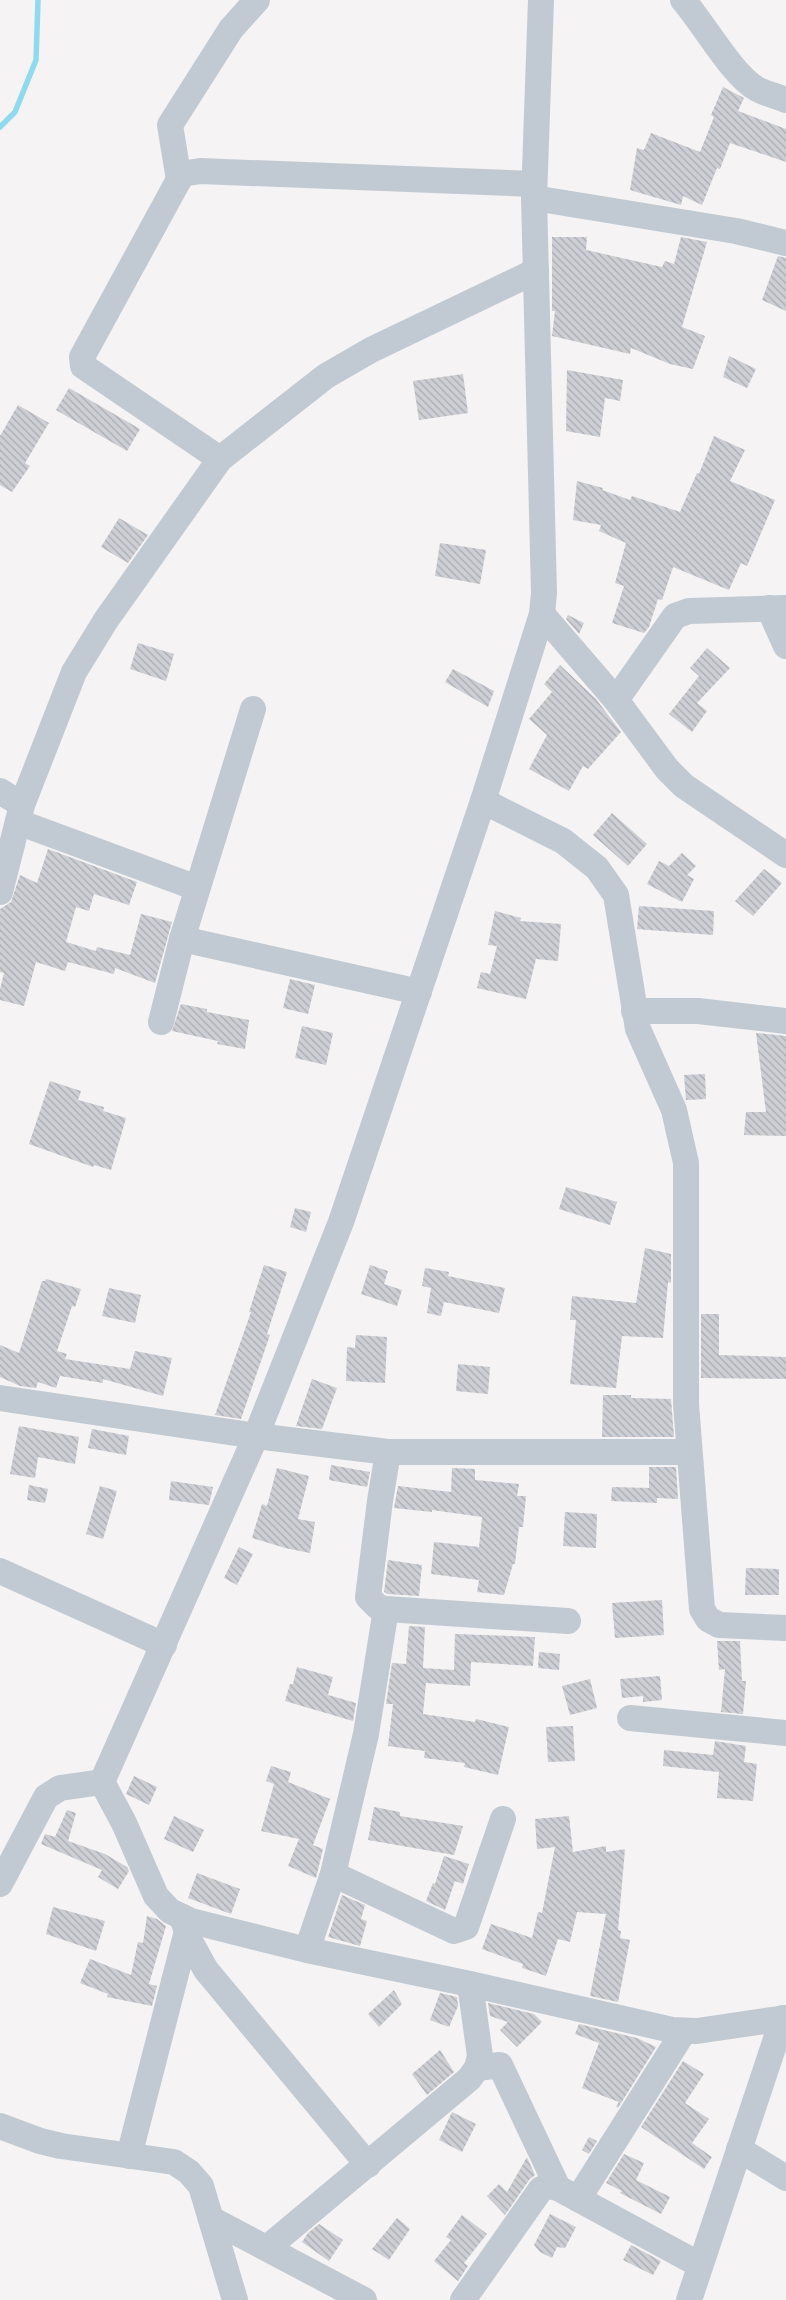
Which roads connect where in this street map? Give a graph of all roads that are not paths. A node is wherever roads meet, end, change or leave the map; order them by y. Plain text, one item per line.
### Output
1 (257, 0) edge
2 (541, 0) edge
3 (683, 0) edge
4 (786, 100) edge
5 (179, 180) junction
6 (534, 191) junction
7 (786, 243) edge
8 (536, 271) junction
9 (220, 459) junction
10 (777, 608) edge
11 (542, 614) junction
12 (786, 646) edge
13 (616, 700) junction
14 (253, 709) dead end
15 (0, 790) edge
16 (483, 801) junction
17 (20, 814) junction
18 (786, 855) edge
19 (198, 888) junction
20 (0, 892) edge
21 (182, 939) junction
22 (419, 992) junction
23 (634, 1011) junction
24 (786, 1021) edge
25 (161, 1022) dead end
26 (0, 1399) edge
27 (256, 1436) junction
28 (388, 1452) junction
29 (689, 1452) junction
30 (0, 1571) edge
31 (386, 1609) junction
32 (568, 1621) dead end
33 (786, 1628) edge
34 (164, 1645) junction
35 (630, 1718) dead end
36 (786, 1733) edge
37 (102, 1782) junction
38 (503, 1819) dead end
39 (332, 1874) junction
40 (0, 1884) edge
41 (184, 1924) junction
42 (307, 1950) junction
43 (470, 1984) junction
44 (784, 2018) edge
45 (684, 2031) junction
46 (477, 2068) junction
47 (0, 2126) edge
48 (738, 2149) junction
49 (130, 2156) junction
50 (368, 2165) junction
51 (786, 2178) edge
52 (568, 2194) junction
53 (211, 2219) junction
54 (267, 2248) junction
55 (700, 2264) junction
56 (235, 2300) edge
57 (364, 2300) edge
58 (463, 2300) edge
59 (690, 2300) edge

1 - 5 street
2 - 6 street
3 - 4 street
5 - 6 street
5 - 9 street
6 - 7 street
6 - 8 street
8 - 9 street
8 - 11 street
9 - 17 street
10 - 12 street
10 - 13 street
11 - 13 street
11 - 16 street
13 - 18 street
14 - 19 street
15 - 17 street
16 - 22 street
16 - 23 street
17 - 19 street
17 - 20 street
19 - 21 street
21 - 22 street
21 - 25 street
22 - 27 street
23 - 24 street
23 - 29 street
26 - 27 street
27 - 28 street
27 - 34 street
28 - 29 street
28 - 31 street
29 - 33 street
30 - 34 street
31 - 32 street
31 - 39 street
34 - 37 street
35 - 36 street
37 - 40 street
37 - 41 street
38 - 39 street
39 - 42 street
41 - 42 street
41 - 49 street
41 - 50 street
42 - 43 street
43 - 45 street
43 - 46 street
44 - 45 street
44 - 48 street
45 - 52 street
46 - 50 street
46 - 52 street
47 - 49 street
48 - 51 street
48 - 55 street
49 - 53 street
50 - 54 street
52 - 55 street
52 - 58 street
53 - 54 street
53 - 56 street
54 - 57 street
55 - 59 street

